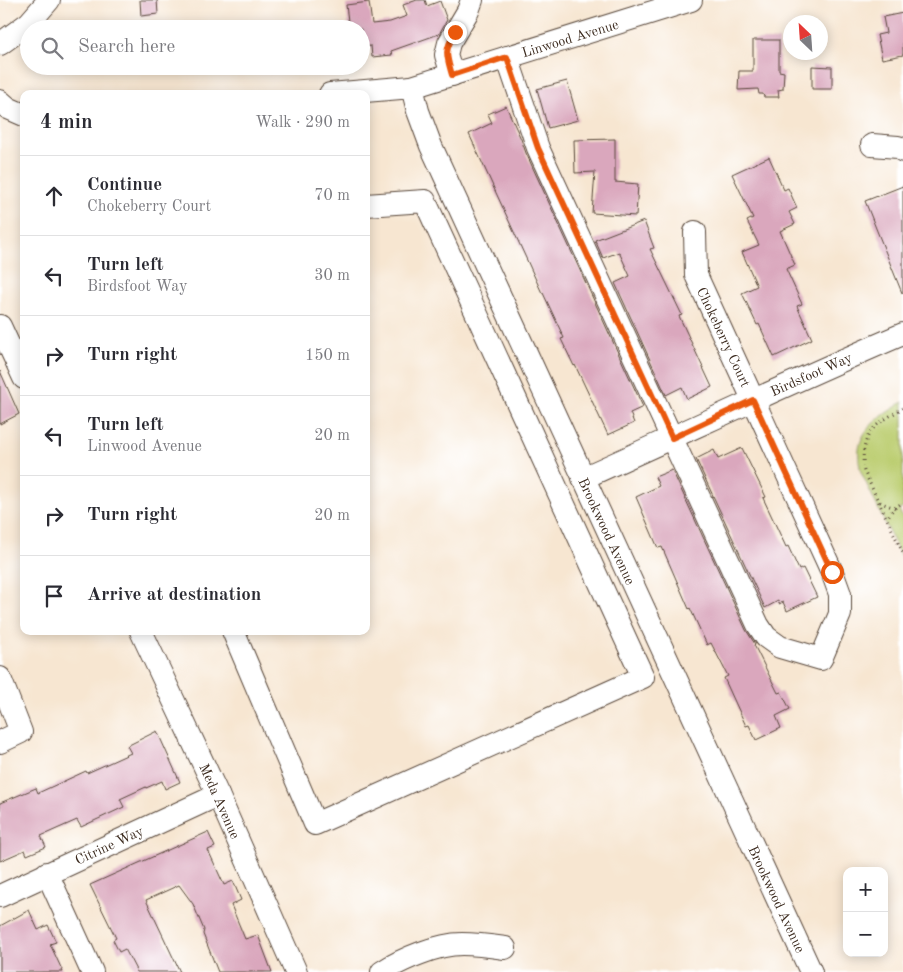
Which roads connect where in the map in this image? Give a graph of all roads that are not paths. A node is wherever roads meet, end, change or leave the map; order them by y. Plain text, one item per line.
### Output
1 (49, 0) edge
2 (472, 0) edge
3 (691, 0) edge
4 (32, 20) edge
5 (20, 30) edge
6 (0, 44) edge
7 (507, 57) junction
8 (452, 75) junction
9 (412, 87) junction
10 (370, 91) edge
11 (0, 101) edge
12 (20, 113) edge
13 (872, 145) dead end
14 (903, 151) edge
15 (370, 205) edge
16 (695, 232) dead end
17 (0, 326) edge
18 (903, 334) edge
19 (20, 369) edge
20 (753, 400) junction
21 (672, 438) junction
22 (583, 478) junction
23 (143, 635) edge
24 (235, 635) edge
25 (0, 678) edge
26 (0, 742) edge
27 (218, 795) junction
28 (47, 874) junction
29 (0, 896) edge
30 (505, 948) dead end
31 (92, 972) edge
32 (296, 972) edge
33 (382, 972) edge
34 (811, 972) edge

1 - 4 street
2 - 8 street
3 - 7 street, Linwood Avenue
5 - 6 street
7 - 8 street, Linwood Avenue
7 - 21 street
8 - 9 street, Linwood Avenue
9 - 10 street, Linwood Avenue
9 - 22 street, Brookwood Avenue
11 - 12 street
13 - 14 street
15 - 24 street
16 - 20 street, Chokeberry Court
17 - 19 street
18 - 20 street, Birdsfoot Way
20 - 21 street, Birdsfoot Way
20 - 21 street, Chokeberry Court
21 - 22 street, Birdsfoot Way
22 - 34 street, Brookwood Avenue
23 - 27 street, Meda Avenue
25 - 26 street
27 - 28 street, Citrine Way
27 - 32 street, Meda Avenue
28 - 29 street, Citrine Way
28 - 31 street
30 - 33 street

